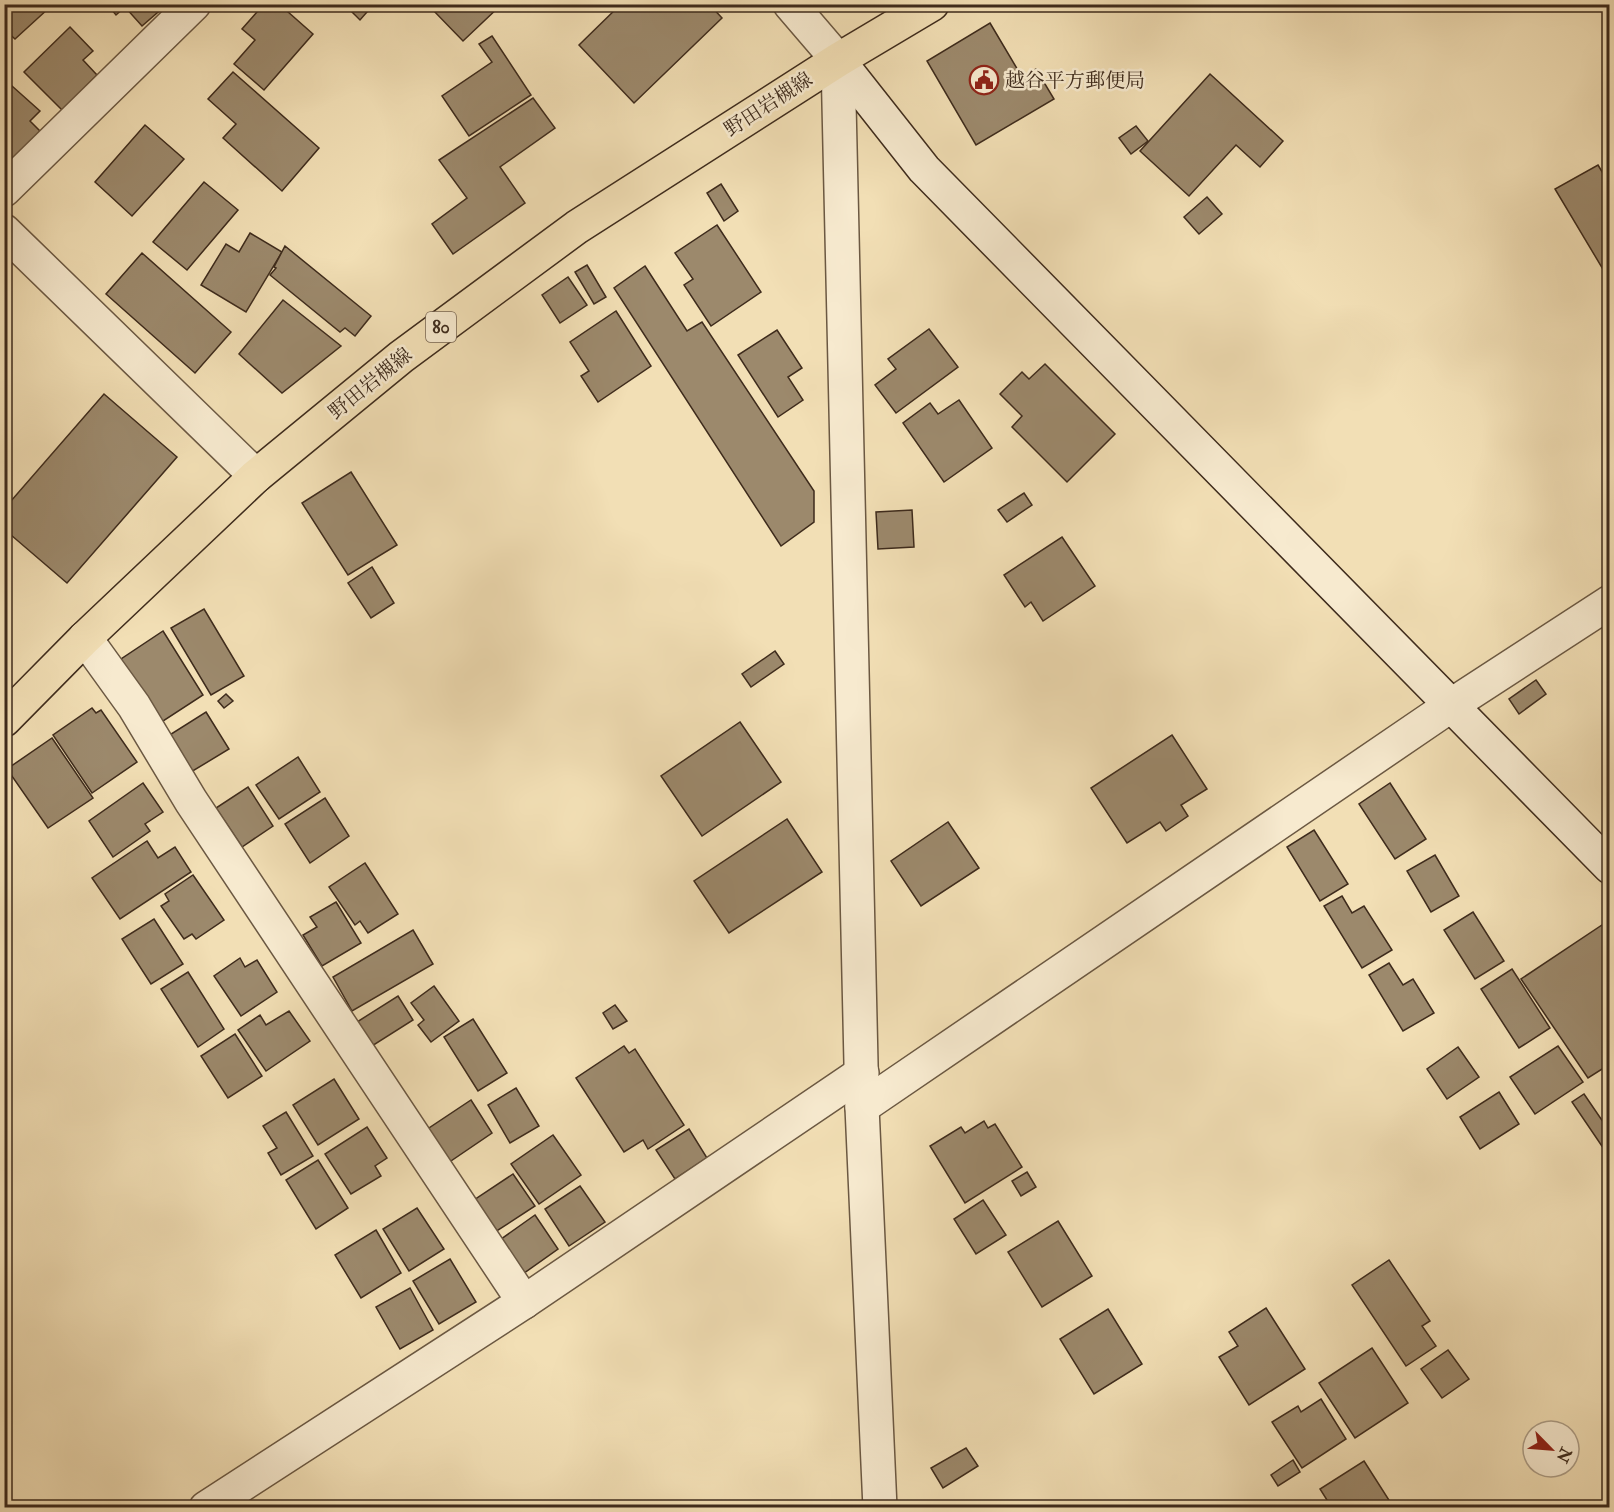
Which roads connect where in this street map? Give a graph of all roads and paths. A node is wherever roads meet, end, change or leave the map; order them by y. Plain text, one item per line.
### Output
1 (194, 4) edge
2 (790, 4) edge
3 (932, 4) edge
4 (838, 60) junction
5 (4, 190) edge
6 (4, 231) edge
7 (256, 476) junction
8 (1610, 602) edge
9 (85, 638) junction
10 (1450, 706) junction
11 (4, 720) edge
12 (1610, 867) edge
13 (862, 1072) junction
14 (862, 1107) junction
15 (524, 1302) junction
16 (206, 1508) edge
17 (880, 1508) edge

1 - 5 street
2 - 4 street
3 - 4 main road, 野田岩槻線 / 80
4 - 7 main road, 野田岩槻線 / 80
4 - 10 street
4 - 13 street
6 - 7 street
7 - 9 main road, 野田岩槻線 / 80
8 - 10 street
9 - 11 main road, 野田岩槻線 / 80
9 - 15 street
10 - 12 street
10 - 14 street
13 - 14 street
13 - 15 street
14 - 17 street
15 - 16 street

